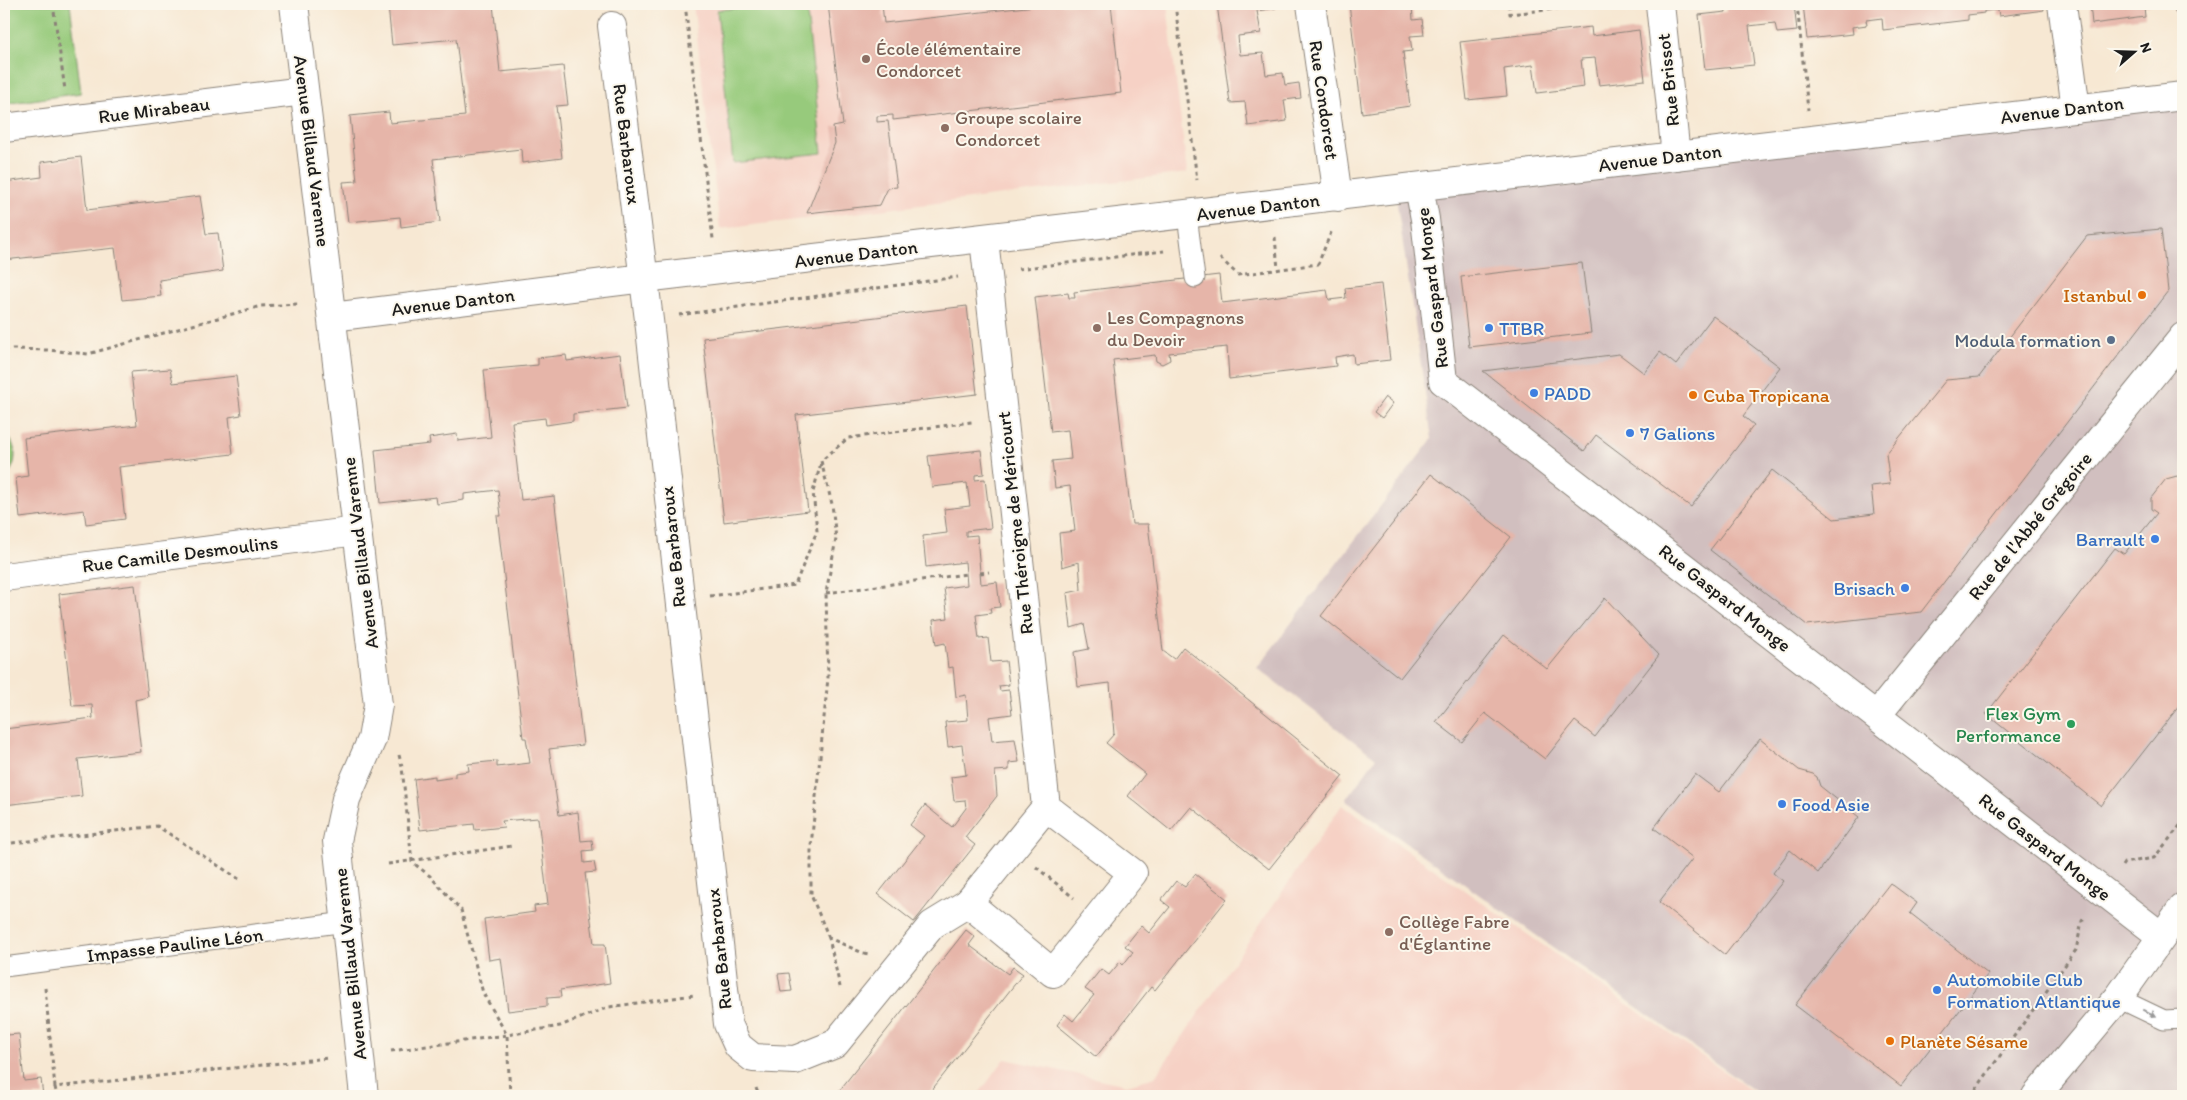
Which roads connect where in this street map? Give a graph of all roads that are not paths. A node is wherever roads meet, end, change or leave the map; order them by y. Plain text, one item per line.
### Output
1 (294, 4) edge
2 (1311, 4) edge
3 (1660, 4) edge
4 (2062, 4) edge
5 (612, 26) dead end
6 (304, 91) junction
7 (2183, 96) edge
8 (2076, 109) junction
9 (4, 128) edge
10 (1676, 156) junction
11 (1419, 187) junction
12 (1338, 197) junction
13 (1194, 214) junction
14 (984, 239) junction
15 (644, 278) junction
16 (1195, 278) dead end
17 (331, 309) junction
18 (2183, 337) edge
19 (357, 531) junction
20 (4, 577) edge
21 (1877, 716) junction
22 (1046, 807) junction
23 (968, 903) junction
24 (2182, 910) edge
25 (346, 922) junction
26 (2161, 936) junction
27 (4, 967) edge
28 (2118, 998) junction
29 (2183, 1019) edge
30 (364, 1096) edge
31 (2036, 1096) edge

1 - 6 street, Avenue Billaud Varenne
2 - 12 street, Rue Condorcet
3 - 10 street, Rue Brissot
4 - 8 street
5 - 15 street, Rue Barbaroux
6 - 9 street, Rue Mirabeau
6 - 17 street, Avenue Billaud Varenne
7 - 8 street, Avenue Danton
8 - 10 street, Avenue Danton
10 - 11 street, Avenue Danton
11 - 12 street, Avenue Danton
11 - 21 street, Rue Gaspard Monge
12 - 13 street, Avenue Danton
13 - 14 street, Avenue Danton
13 - 16 lane
14 - 15 street, Avenue Danton
14 - 22 street, Rue Théroigne de Méricourt
15 - 17 street, Avenue Danton
15 - 23 street, Rue Barbaroux
17 - 19 street, Avenue Billaud Varenne
18 - 21 street, Rue de l'Abbé Grégoire
19 - 20 street, Rue Camille Desmoulins
19 - 25 street, Avenue Billaud Varenne
21 - 26 street, Rue Gaspard Monge
22 - 23 street
22 - 23 street
24 - 26 street
25 - 27 lane, Impasse Pauline Léon
25 - 30 street, Avenue Billaud Varenne
26 - 28 street
28 -> 29 lane
28 - 31 street

